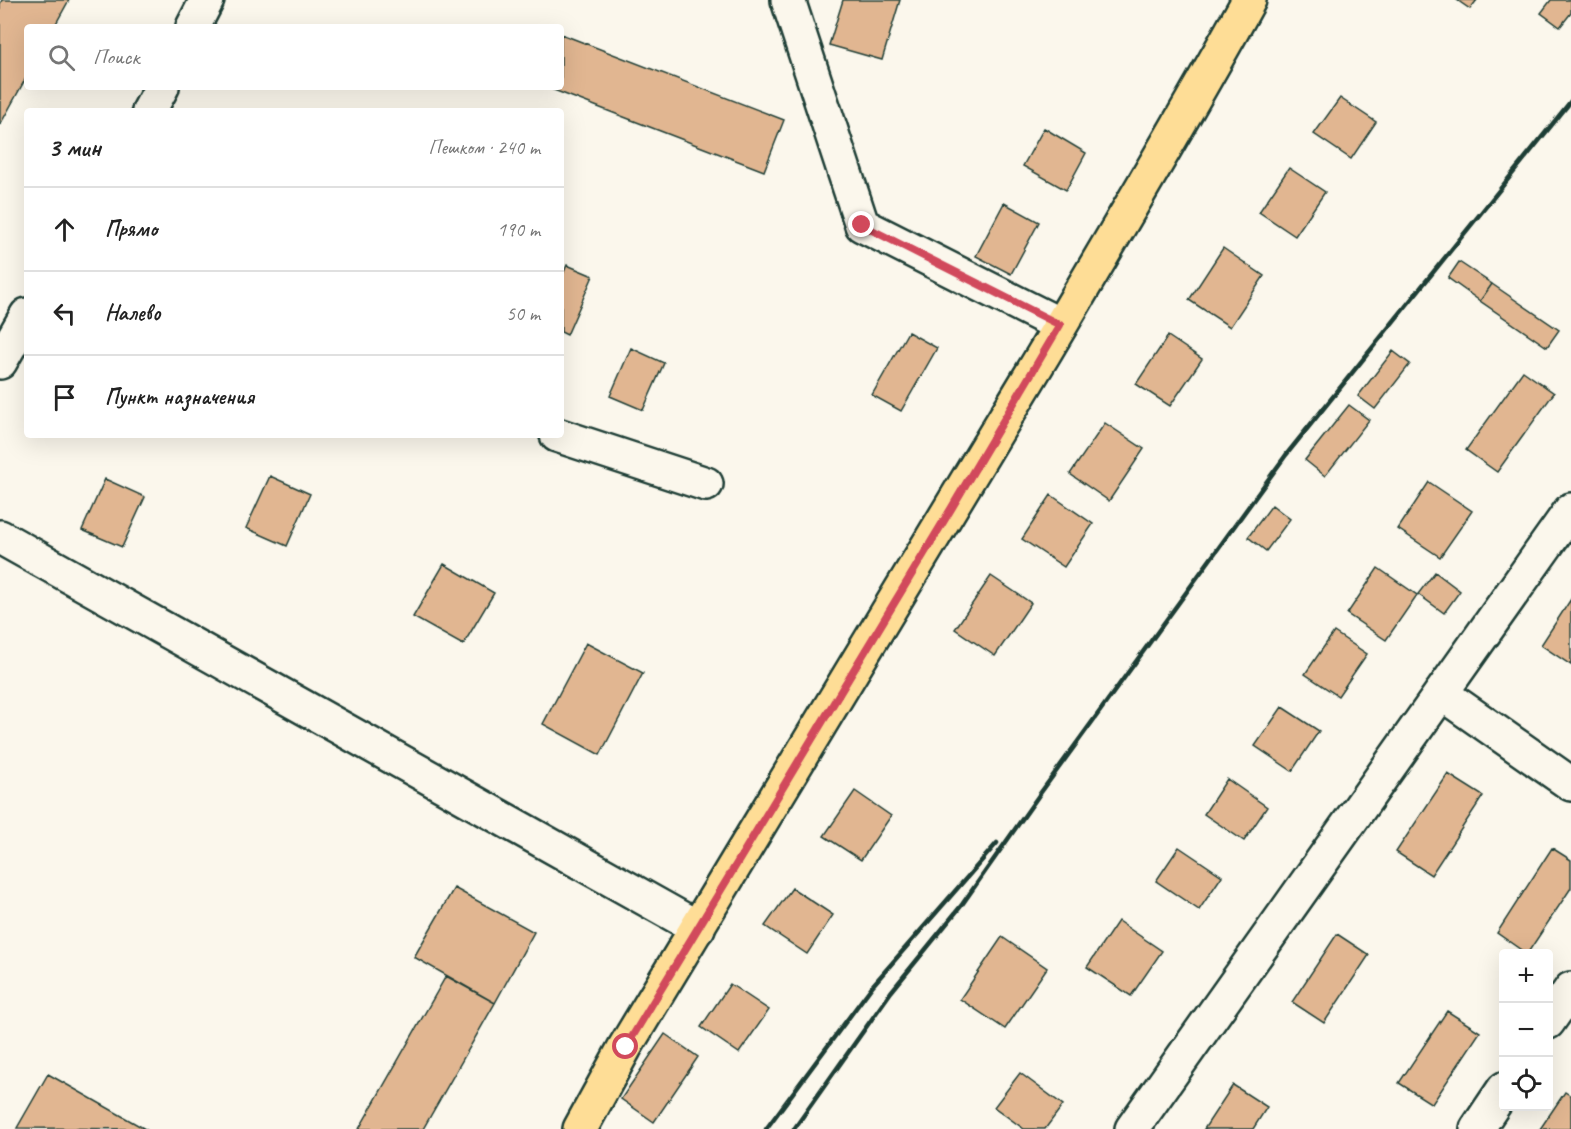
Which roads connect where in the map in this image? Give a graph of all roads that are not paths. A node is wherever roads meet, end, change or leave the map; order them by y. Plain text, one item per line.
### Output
1 (207, 0) edge
2 (788, 0) edge
3 (1249, 0) edge
4 (195, 24) edge
5 (160, 90) edge
6 (151, 108) edge
7 (24, 320) edge
8 (1060, 325) junction
9 (0, 362) edge
10 (564, 438) edge
11 (706, 484) dead end
12 (1571, 510) edge
13 (1, 541) edge
14 (1441, 693) junction
15 (1571, 784) edge
16 (698, 928) junction
17 (1571, 989) edge
18 (1553, 1015) edge
19 (1499, 1095) edge
20 (580, 1129) edge
21 (1132, 1129) edge
22 (1477, 1129) edge

1 - 4 street
2 - 8 street
3 - 8 main road
5 - 6 street
7 - 9 street
8 - 16 main road
10 - 11 street
12 - 14 street
13 - 16 street
14 - 15 street
14 - 21 street
16 - 20 main road
17 - 18 street
19 - 22 street

